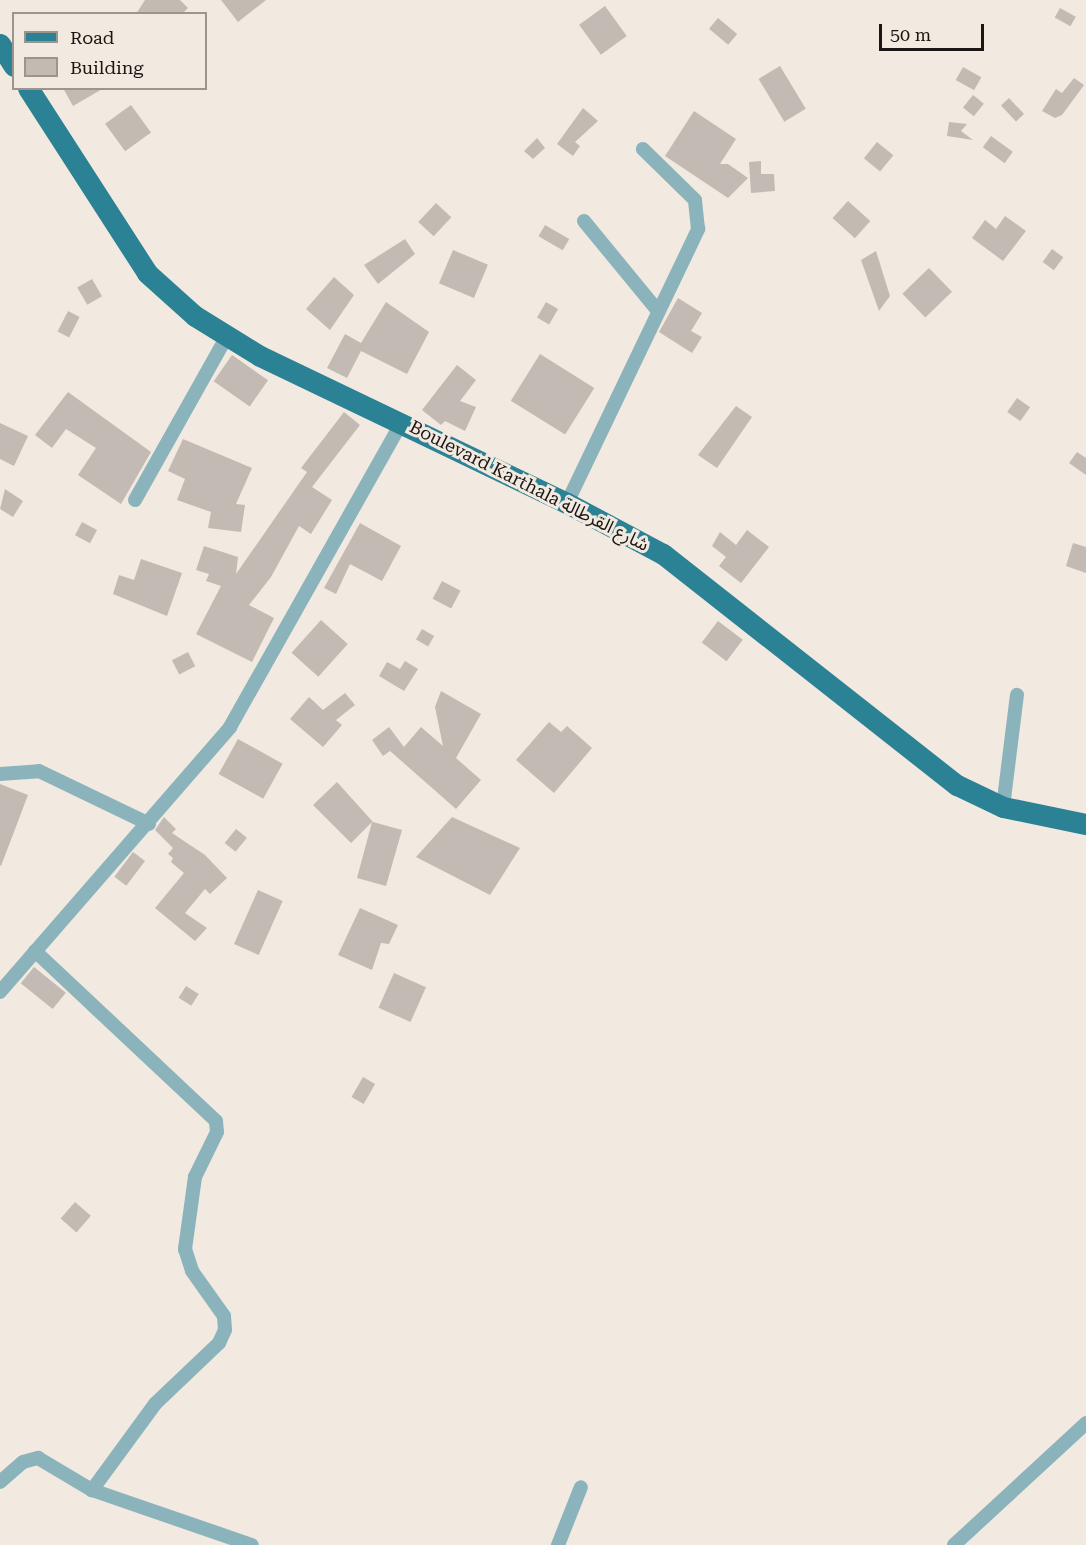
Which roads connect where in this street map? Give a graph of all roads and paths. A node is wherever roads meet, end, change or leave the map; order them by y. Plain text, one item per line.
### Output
1 (0, 44) edge
2 (12, 63) edge
3 (29, 90) edge
4 (643, 149) dead end
5 (584, 221) dead end
6 (658, 311) junction
7 (227, 336) junction
8 (402, 422) junction
9 (135, 500) dead end
10 (567, 502) junction
11 (1017, 695) dead end
12 (0, 774) edge
13 (1003, 807) junction
14 (149, 824) junction
15 (1086, 824) edge
16 (35, 951) junction
17 (0, 992) edge
18 (1086, 1424) edge
19 (0, 1482) edge
20 (581, 1487) dead end
21 (92, 1490) junction
22 (252, 1545) edge
23 (558, 1545) edge
24 (954, 1545) edge

1 - 2 main road
3 - 7 main road, Boulevard Karthala شارع القرطالة
4 - 6 street
5 - 6 street
6 - 10 street
7 - 8 main road, Boulevard Karthala شارع القرطالة
7 - 9 street
8 - 10 main road, Boulevard Karthala شارع القرطالة
8 - 14 street
10 - 13 main road, Boulevard Karthala شارع القرطالة
11 - 13 street
12 - 14 street
13 - 15 main road, Boulevard Karthala شارع القرطالة
14 - 16 street
16 - 17 street
16 - 21 street
18 - 24 street
19 - 21 street
20 - 23 street
21 - 22 street

